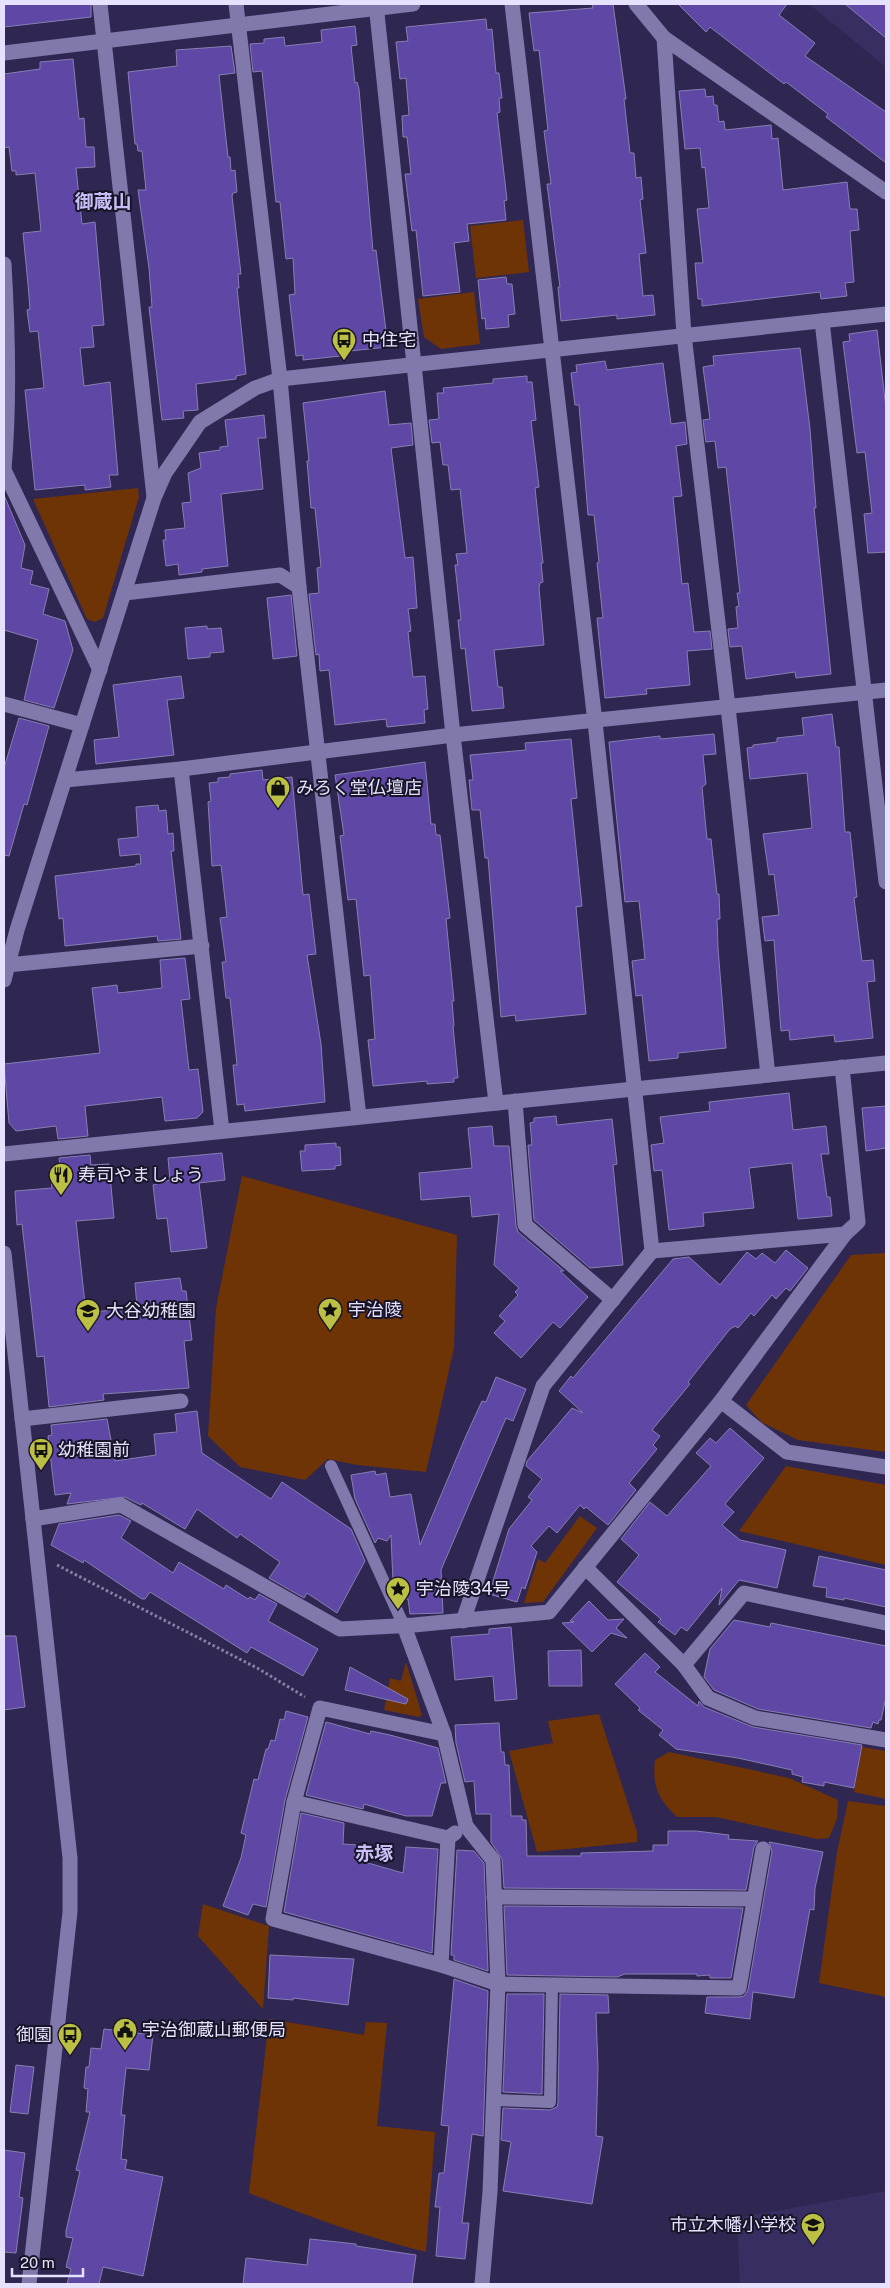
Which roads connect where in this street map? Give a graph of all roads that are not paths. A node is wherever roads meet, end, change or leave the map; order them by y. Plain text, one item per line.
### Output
1 (100, 4) edge
2 (236, 4) edge
3 (413, 4) edge
4 (512, 4) edge
5 (636, 4) edge
6 (376, 6) edge
7 (238, 25) junction
8 (664, 38) junction
9 (104, 42) junction
10 (4, 53) edge
11 (886, 192) edge
12 (4, 264) edge
13 (886, 314) edge
14 (822, 322) junction
15 (684, 335) junction
16 (551, 351) junction
17 (413, 364) junction
18 (280, 379) junction
19 (6, 424) edge
20 (4, 469) edge
21 (154, 498) junction
22 (299, 587) junction
23 (125, 593) junction
24 (100, 670) junction
25 (886, 690) edge
26 (864, 692) junction
27 (4, 704) edge
28 (728, 706) junction
29 (594, 722) junction
30 (82, 725) junction
31 (453, 735) junction
32 (318, 751) junction
33 (181, 769) junction
34 (65, 780) junction
35 (886, 882) edge
36 (202, 946) junction
37 (5, 973) edge
38 (886, 1062) edge
39 (842, 1067) junction
40 (768, 1075) junction
41 (635, 1089) junction
42 (515, 1101) junction
43 (496, 1103) junction
44 (359, 1117) junction
45 (222, 1131) junction
46 (4, 1154) edge
47 (845, 1234) junction
48 (652, 1251) junction
49 (4, 1253) edge
50 (612, 1300) junction
51 (181, 1400) dead end
52 (721, 1401) junction
53 (22, 1419) junction
54 (331, 1466) dead end
55 (886, 1468) edge
56 (33, 1519) junction
57 (584, 1567) junction
58 (463, 1621) junction
59 (886, 1623) edge
60 (404, 1626) junction
61 (684, 1665) junction
62 (444, 1734) junction
63 (886, 1740) edge
64 (294, 1802) junction
65 (466, 1826) junction
66 (448, 1838) junction
67 (763, 1849) dead end
68 (494, 1897) junction
69 (754, 1899) junction
70 (441, 1965) junction
71 (498, 1984) junction
72 (552, 1984) junction
73 (494, 2100) junction
74 (30, 2284) edge
75 (482, 2284) edge

1 - 9 street
2 - 7 street
3 - 6 street
4 - 16 street
5 - 8 street
6 - 7 street
6 - 17 street
7 - 9 street
7 - 18 street
8 - 11 street
8 - 15 street
9 - 10 street
9 - 21 street
12 - 19 street
13 - 14 street
14 - 15 street
14 - 26 street
15 - 16 street
15 - 28 street
16 - 17 street
16 - 29 street
17 - 18 street
17 - 31 street
18 - 21 street
18 - 22 street
19 - 20 street
20 - 24 street
21 - 23 street
22 - 23 street
22 - 32 street
23 - 24 street
24 - 30 street
25 - 26 street
26 - 28 street
26 - 35 street
27 - 30 street
28 - 29 street
28 - 40 street
29 - 31 street
29 - 41 street
30 - 34 street
31 - 32 street
31 - 43 street
32 - 33 street
32 - 44 street
33 - 34 street
33 - 36 street
34 - 37 street
36 - 37 street
36 - 45 street
38 - 39 street
39 - 40 street
39 - 47 street
40 - 41 street
41 - 42 street
41 - 48 street
42 - 43 street
42 - 50 street
43 - 44 street
44 - 45 street
45 - 46 street
47 - 48 street
47 - 52 street
48 - 50 street
49 - 53 street
50 - 58 street
51 - 53 street
52 - 55 street
52 - 57 street
53 - 56 street
54 - 60 lane
56 - 60 street
56 - 74 street
57 - 58 street
57 - 61 street
58 - 60 street
59 - 61 street
60 - 62 street
61 - 63 street
62 - 64 street
62 - 65 street
64 - 66 street
64 - 70 street
65 - 66 street
65 - 68 street
66 - 70 street
67 - 69 street
68 - 69 street
68 - 71 street
69 - 72 street
70 - 71 street
71 - 72 street
71 - 73 street
72 - 73 lane
73 - 75 street

